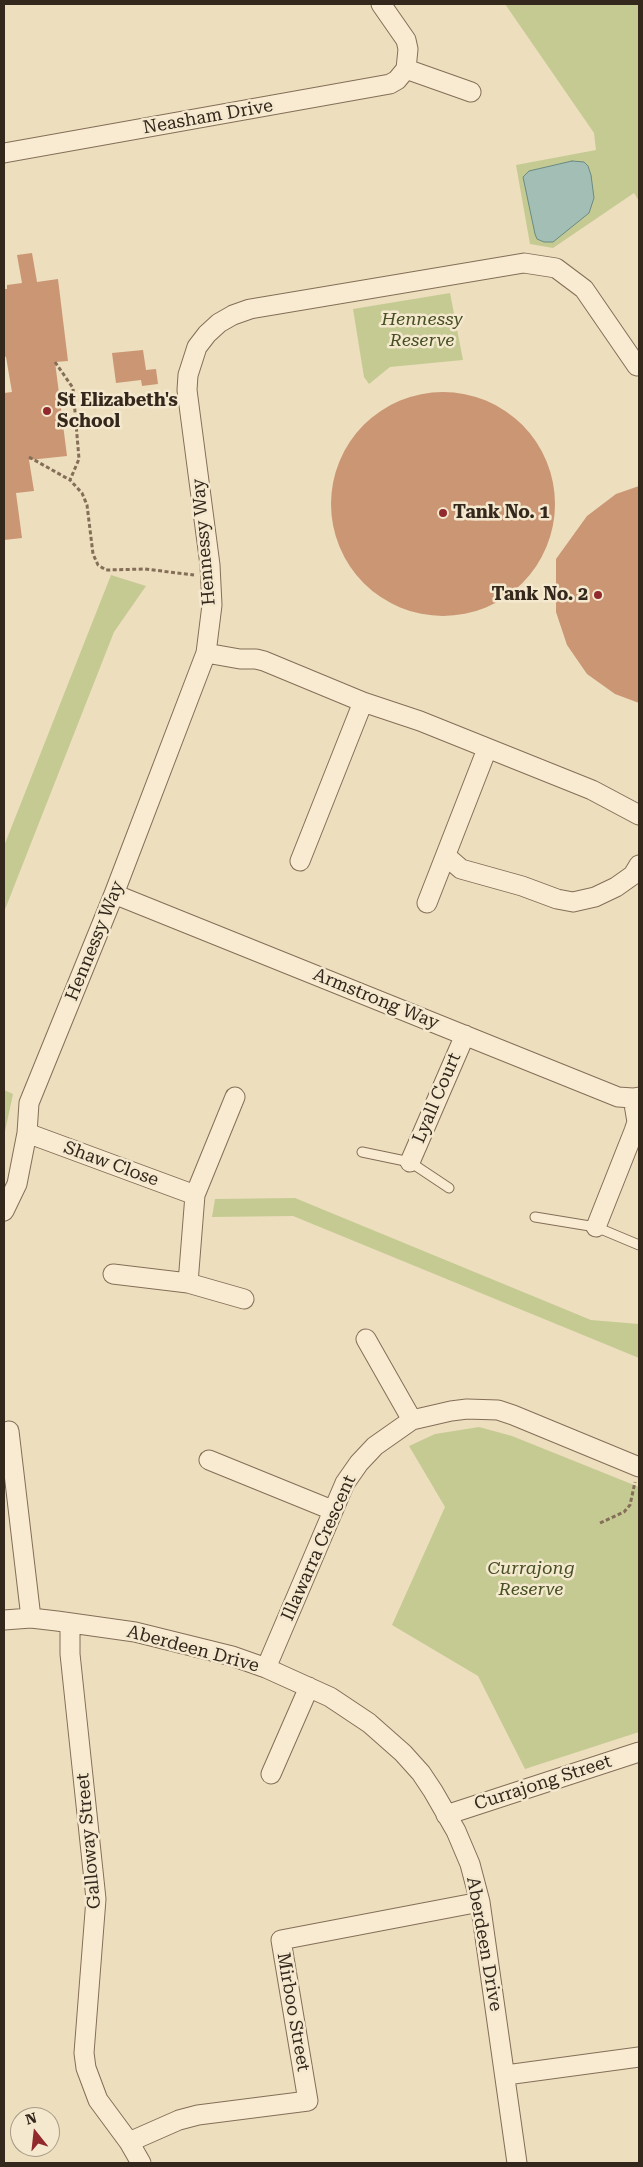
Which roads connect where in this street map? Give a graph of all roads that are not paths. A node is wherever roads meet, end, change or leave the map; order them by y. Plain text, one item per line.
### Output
1 (381, 4) edge
2 (406, 68) junction
3 (471, 92) dead end
4 (4, 153) edge
5 (638, 368) edge
6 (207, 648) junction
7 (363, 702) junction
8 (487, 749) junction
9 (639, 815) edge
10 (446, 856) junction
11 (300, 861) dead end
12 (639, 865) edge
13 (114, 894) junction
14 (427, 904) dead end
15 (465, 1034) junction
16 (235, 1097) dead end
17 (636, 1098) edge
18 (26, 1133) junction
19 (362, 1152) dead end
20 (410, 1162) junction
21 (449, 1188) dead end
22 (196, 1195) junction
23 (4, 1211) edge
24 (535, 1217) dead end
25 (596, 1227) junction
26 (639, 1245) edge
27 (113, 1274) dead end
28 (188, 1283) junction
29 (244, 1299) dead end
30 (366, 1339) dead end
31 (412, 1420) junction
32 (9, 1431) dead end
33 (208, 1460) dead end
34 (637, 1475) edge
35 (332, 1510) junction
36 (31, 1618) junction
37 (4, 1620) edge
38 (70, 1623) junction
39 (266, 1668) junction
40 (309, 1687) junction
41 (639, 1752) edge
42 (272, 1774) dead end
43 (446, 1815) junction
44 (480, 1902) junction
45 (639, 2057) edge
46 (506, 2075) junction
47 (129, 2142) junction
48 (141, 2163) edge
49 (518, 2163) edge

1 - 2 street
2 - 3 street
2 - 4 street, Neasham Drive
5 - 6 street, Hennessy Way
6 - 7 street
6 - 13 street, Hennessy Way
7 - 8 street
7 - 11 street
8 - 9 street
8 - 10 street
10 - 12 street
10 - 14 street
13 - 15 street, Armstrong Way
13 - 18 street, Hennessy Way
15 - 17 street, Armstrong Way
15 - 20 street, Lyall Court
16 - 22 street
17 - 25 street
18 - 22 street, Shaw Close
18 - 23 street, Hennessy Way
19 - 20 lane, Lyall Court
20 - 21 lane, Lyall Court
22 - 28 street
24 - 25 lane
25 - 26 lane
27 - 28 street
28 - 29 street
30 - 31 street
31 - 34 street, Illawarra Crescent
31 - 35 street, Illawarra Crescent
32 - 36 street
33 - 35 street
35 - 39 street, Illawarra Crescent
36 - 37 street, Aberdeen Drive
36 - 38 street, Aberdeen Drive
38 - 39 street, Aberdeen Drive
38 - 47 street, Galloway Street
39 - 40 street, Aberdeen Drive
40 - 42 street
40 - 43 street, Aberdeen Drive
41 - 43 street, Currajong Street
43 - 44 street, Aberdeen Drive
44 - 46 street, Aberdeen Drive
44 - 47 street, Mirboo Street
45 - 46 street
46 - 49 street, Aberdeen Drive
47 - 48 street, Galloway Street

